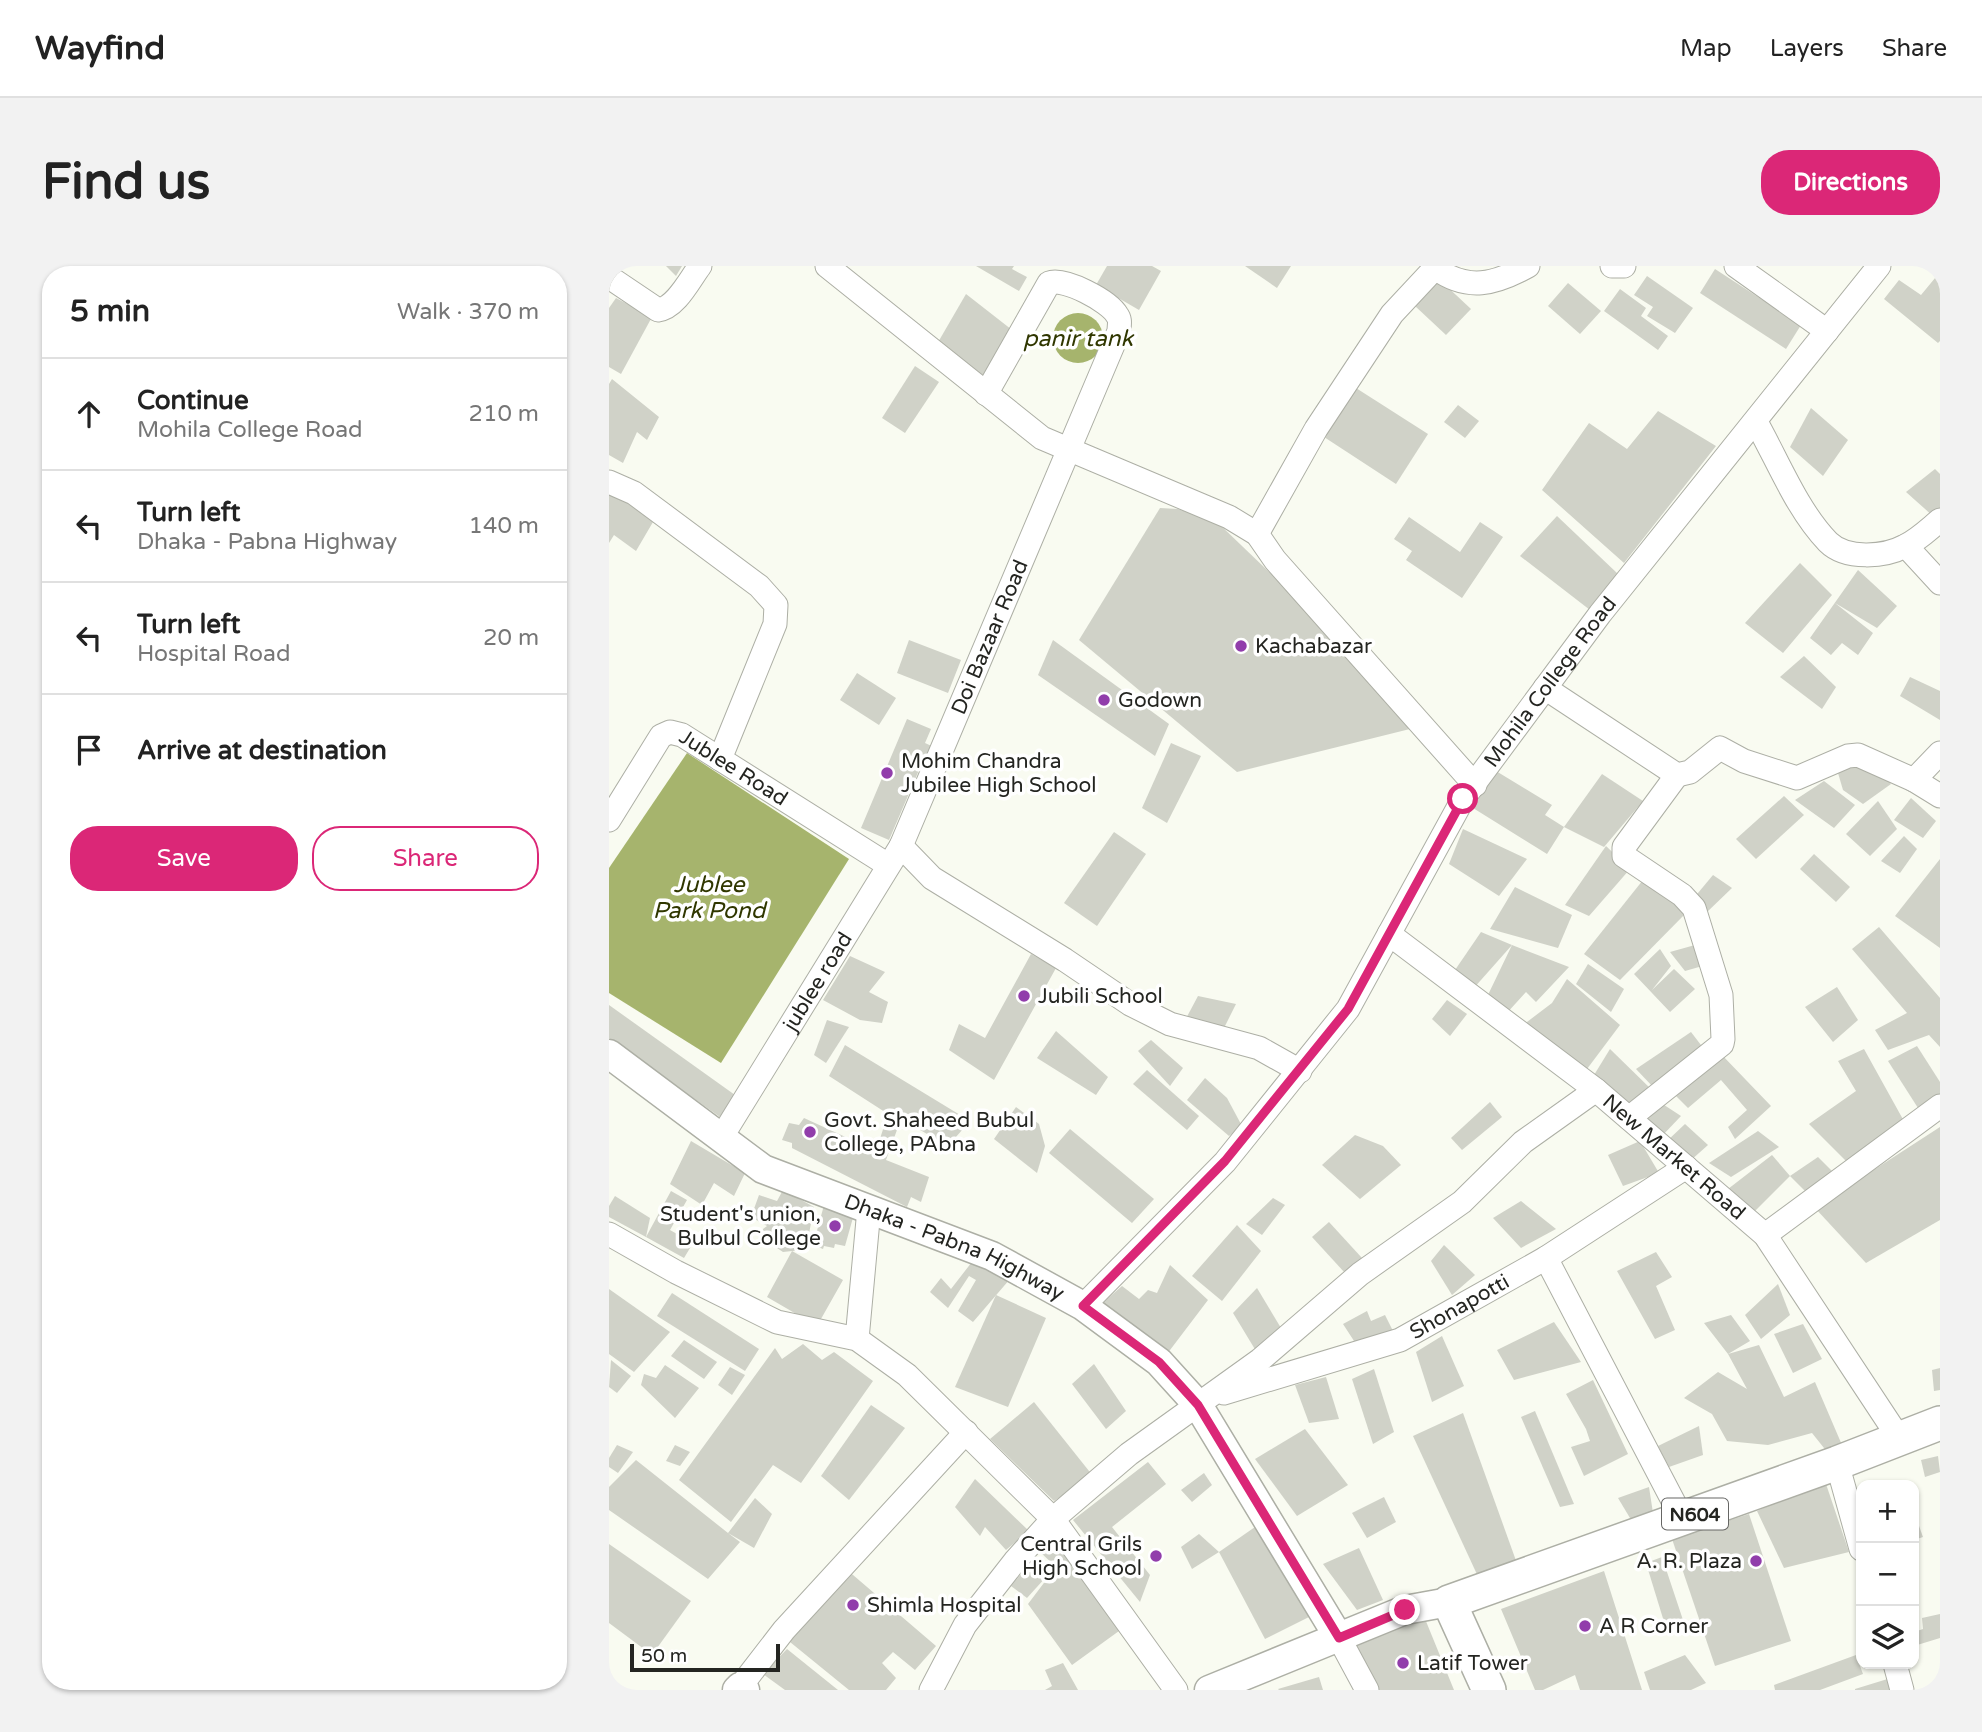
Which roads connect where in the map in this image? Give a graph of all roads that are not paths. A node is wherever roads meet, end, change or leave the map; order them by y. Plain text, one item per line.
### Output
1 (700, 266) edge
2 (827, 266) edge
3 (1528, 266) edge
4 (1612, 266) edge
5 (1624, 266) edge
6 (1736, 266) edge
7 (1879, 266) edge
8 (1435, 267) edge
9 (609, 277) edge
10 (1826, 331) junction
11 (986, 394) junction
12 (1756, 422) junction
13 (1067, 450) junction
14 (609, 482) edge
15 (1940, 520) edge
16 (1257, 534) junction
17 (1906, 546) junction
18 (1940, 583) edge
19 (1545, 688) junction
20 (1940, 752) edge
21 (720, 759) junction
22 (1677, 775) junction
23 (1915, 780) junction
24 (1475, 785) junction
25 (1940, 796) edge
26 (609, 820) edge
27 (910, 822) joint
28 (895, 855) junction
29 (1389, 934) junction
30 (609, 1054) edge
31 (1300, 1071) junction
32 (1595, 1090) junction
33 (1940, 1106) edge
34 (1629, 1118) junction
35 (721, 1138) junction
36 (1686, 1167) junction
37 (869, 1209) junction
38 (609, 1234) edge
39 (1765, 1235) junction
40 (1546, 1258) junction
41 (1083, 1306) junction
42 (857, 1339) junction
43 (1205, 1401) junction
44 (1940, 1423) edge
45 (966, 1433) junction
46 (1899, 1438) junction
47 (1837, 1464) junction
48 (1682, 1518) junction
49 (1053, 1519) junction
50 (1859, 1543) edge
51 (1449, 1602) junction
52 (1339, 1638) junction
53 (1896, 1669) edge
54 (740, 1689) edge
55 (931, 1690) edge
56 (1176, 1690) edge
57 (1209, 1690) edge
58 (1367, 1690) edge
59 (1489, 1690) edge
60 (1902, 1690) edge

1 - 9 street
2 - 11 street
3 - 8 street
4 - 5 street
6 - 10 street
7 - 10 street, Mohila College Road
8 - 16 street
10 - 12 street, Mohila College Road
11 - 13 street
11 - 13 street, Doi Bazaar Road
12 - 17 street
12 - 19 street, Mohila College Road
13 - 16 street
13 - 27 street, Doi Bazaar Road
14 - 21 street
15 - 17 street
16 - 24 street
17 - 18 street
19 - 22 street
19 - 24 street, Mohila College Road
20 - 23 street
21 - 26 street, Jublee Road
21 - 28 street, Jublee Road
22 - 23 street
22 - 34 street
23 - 25 street
24 - 29 street, Mohila College Road
27 - 28 street, jublee road
28 - 31 street, Jublee Road
28 - 35 street, jublee road
29 - 31 street, Mohila College Road
29 - 32 street, New Market Road
30 - 35 main road, Dhaka - Pabna Highway
31 - 41 street, Mohila College Road
32 - 34 street, New Market Road
32 - 43 street
33 - 39 street
34 - 36 street, New Market Road
35 - 37 main road, Dhaka - Pabna Highway
36 - 39 street, New Market Road
36 - 40 street, Shonapotti
37 - 41 main road, Dhaka - Pabna Highway
37 - 42 street
38 - 42 street
39 - 46 street, New Market Road
40 - 43 street, Shonapotti
40 - 48 street
41 - 43 main road, Dhaka - Pabna Highway
42 - 45 street
43 - 49 street
43 - 52 main road, Dhaka - Pabna Highway
44 - 46 highway, N604
45 - 49 street
45 - 54 street
46 - 47 highway, N604
47 - 48 highway, N604
47 - 50 street
48 - 51 highway, N604
49 - 55 street
49 - 56 street
51 - 52 main road
51 - 59 highway
52 - 57 main road
52 - 58 street
53 - 60 street

